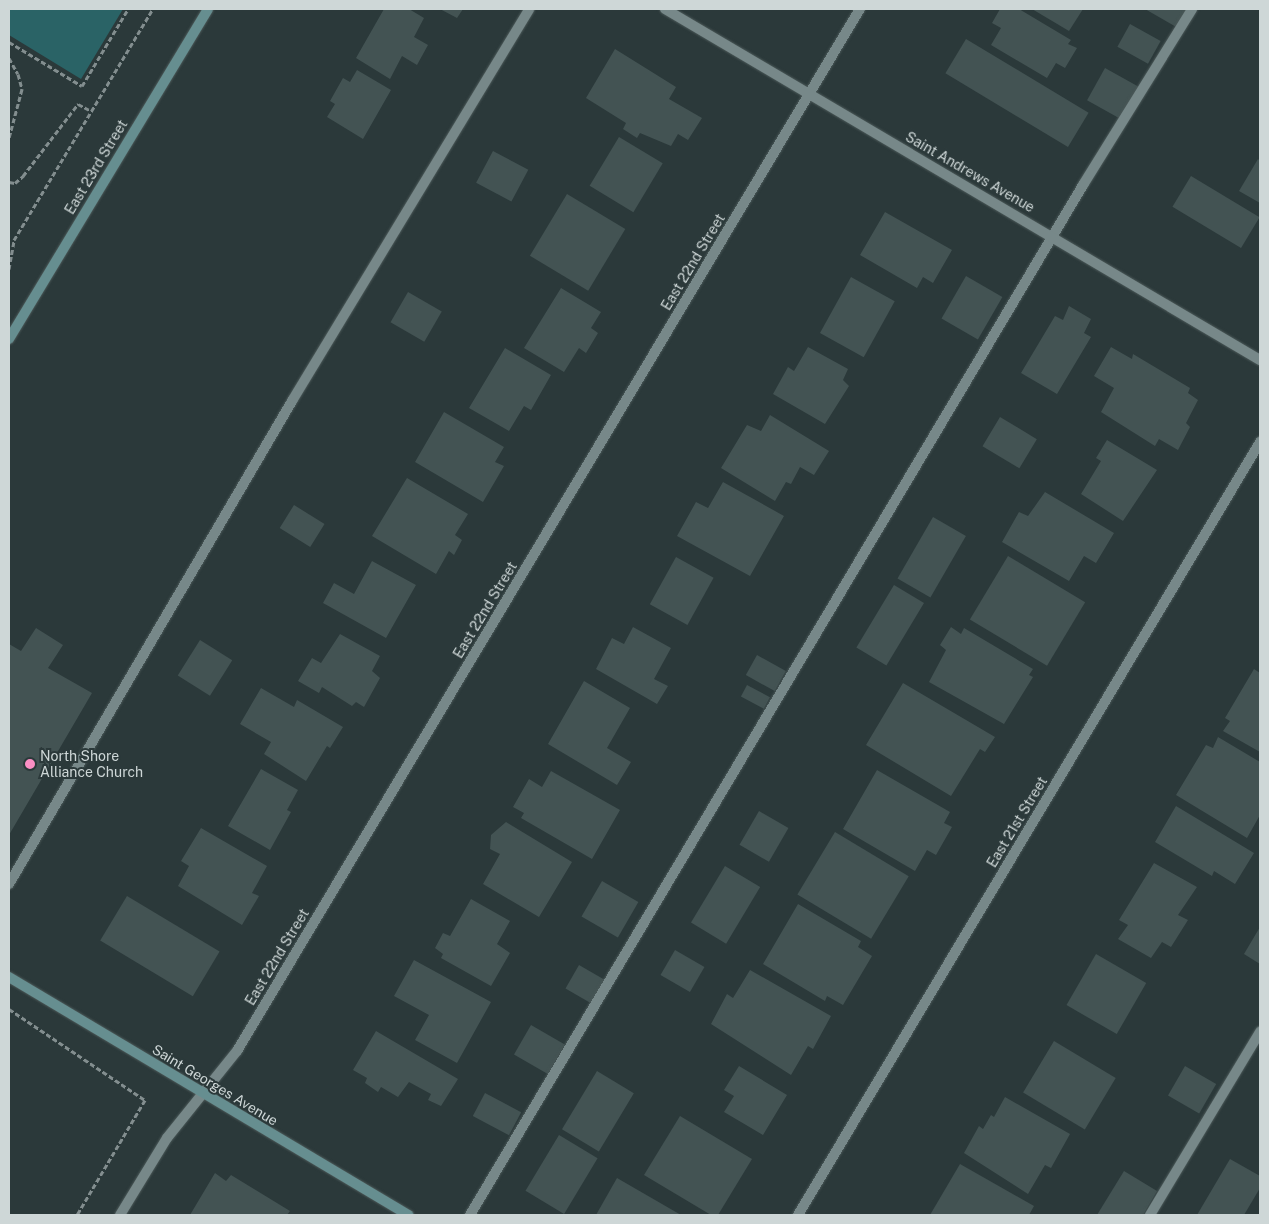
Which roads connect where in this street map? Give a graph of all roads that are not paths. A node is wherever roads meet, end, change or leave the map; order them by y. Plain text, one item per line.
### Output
1 (208, 9) edge
2 (529, 9) edge
3 (665, 9) edge
4 (860, 9) edge
5 (1192, 9) edge
6 (810, 94) junction
7 (1053, 237) junction
8 (9, 339) edge
9 (1260, 360) edge
10 (1260, 442) edge
11 (9, 884) edge
12 (9, 977) edge
13 (1260, 1032) edge
14 (204, 1094) junction
15 (120, 1215) edge
16 (408, 1215) edge
17 (470, 1215) edge
18 (798, 1215) edge
19 (1150, 1215) edge

1 - 8 street, East 23rd Street
2 - 11 street
3 - 6 street, Saint Andrews Avenue
4 - 6 street, East 22nd Street
5 - 7 street
6 - 7 street, Saint Andrews Avenue
6 - 14 street, East 22nd Street
7 - 9 street, Saint Andrews Avenue
7 - 17 street
10 - 18 street, East 21st Street
12 - 14 street, Saint Georges Avenue
13 - 19 street
14 - 15 street, East 22nd Street
14 - 16 street, Saint Georges Avenue

